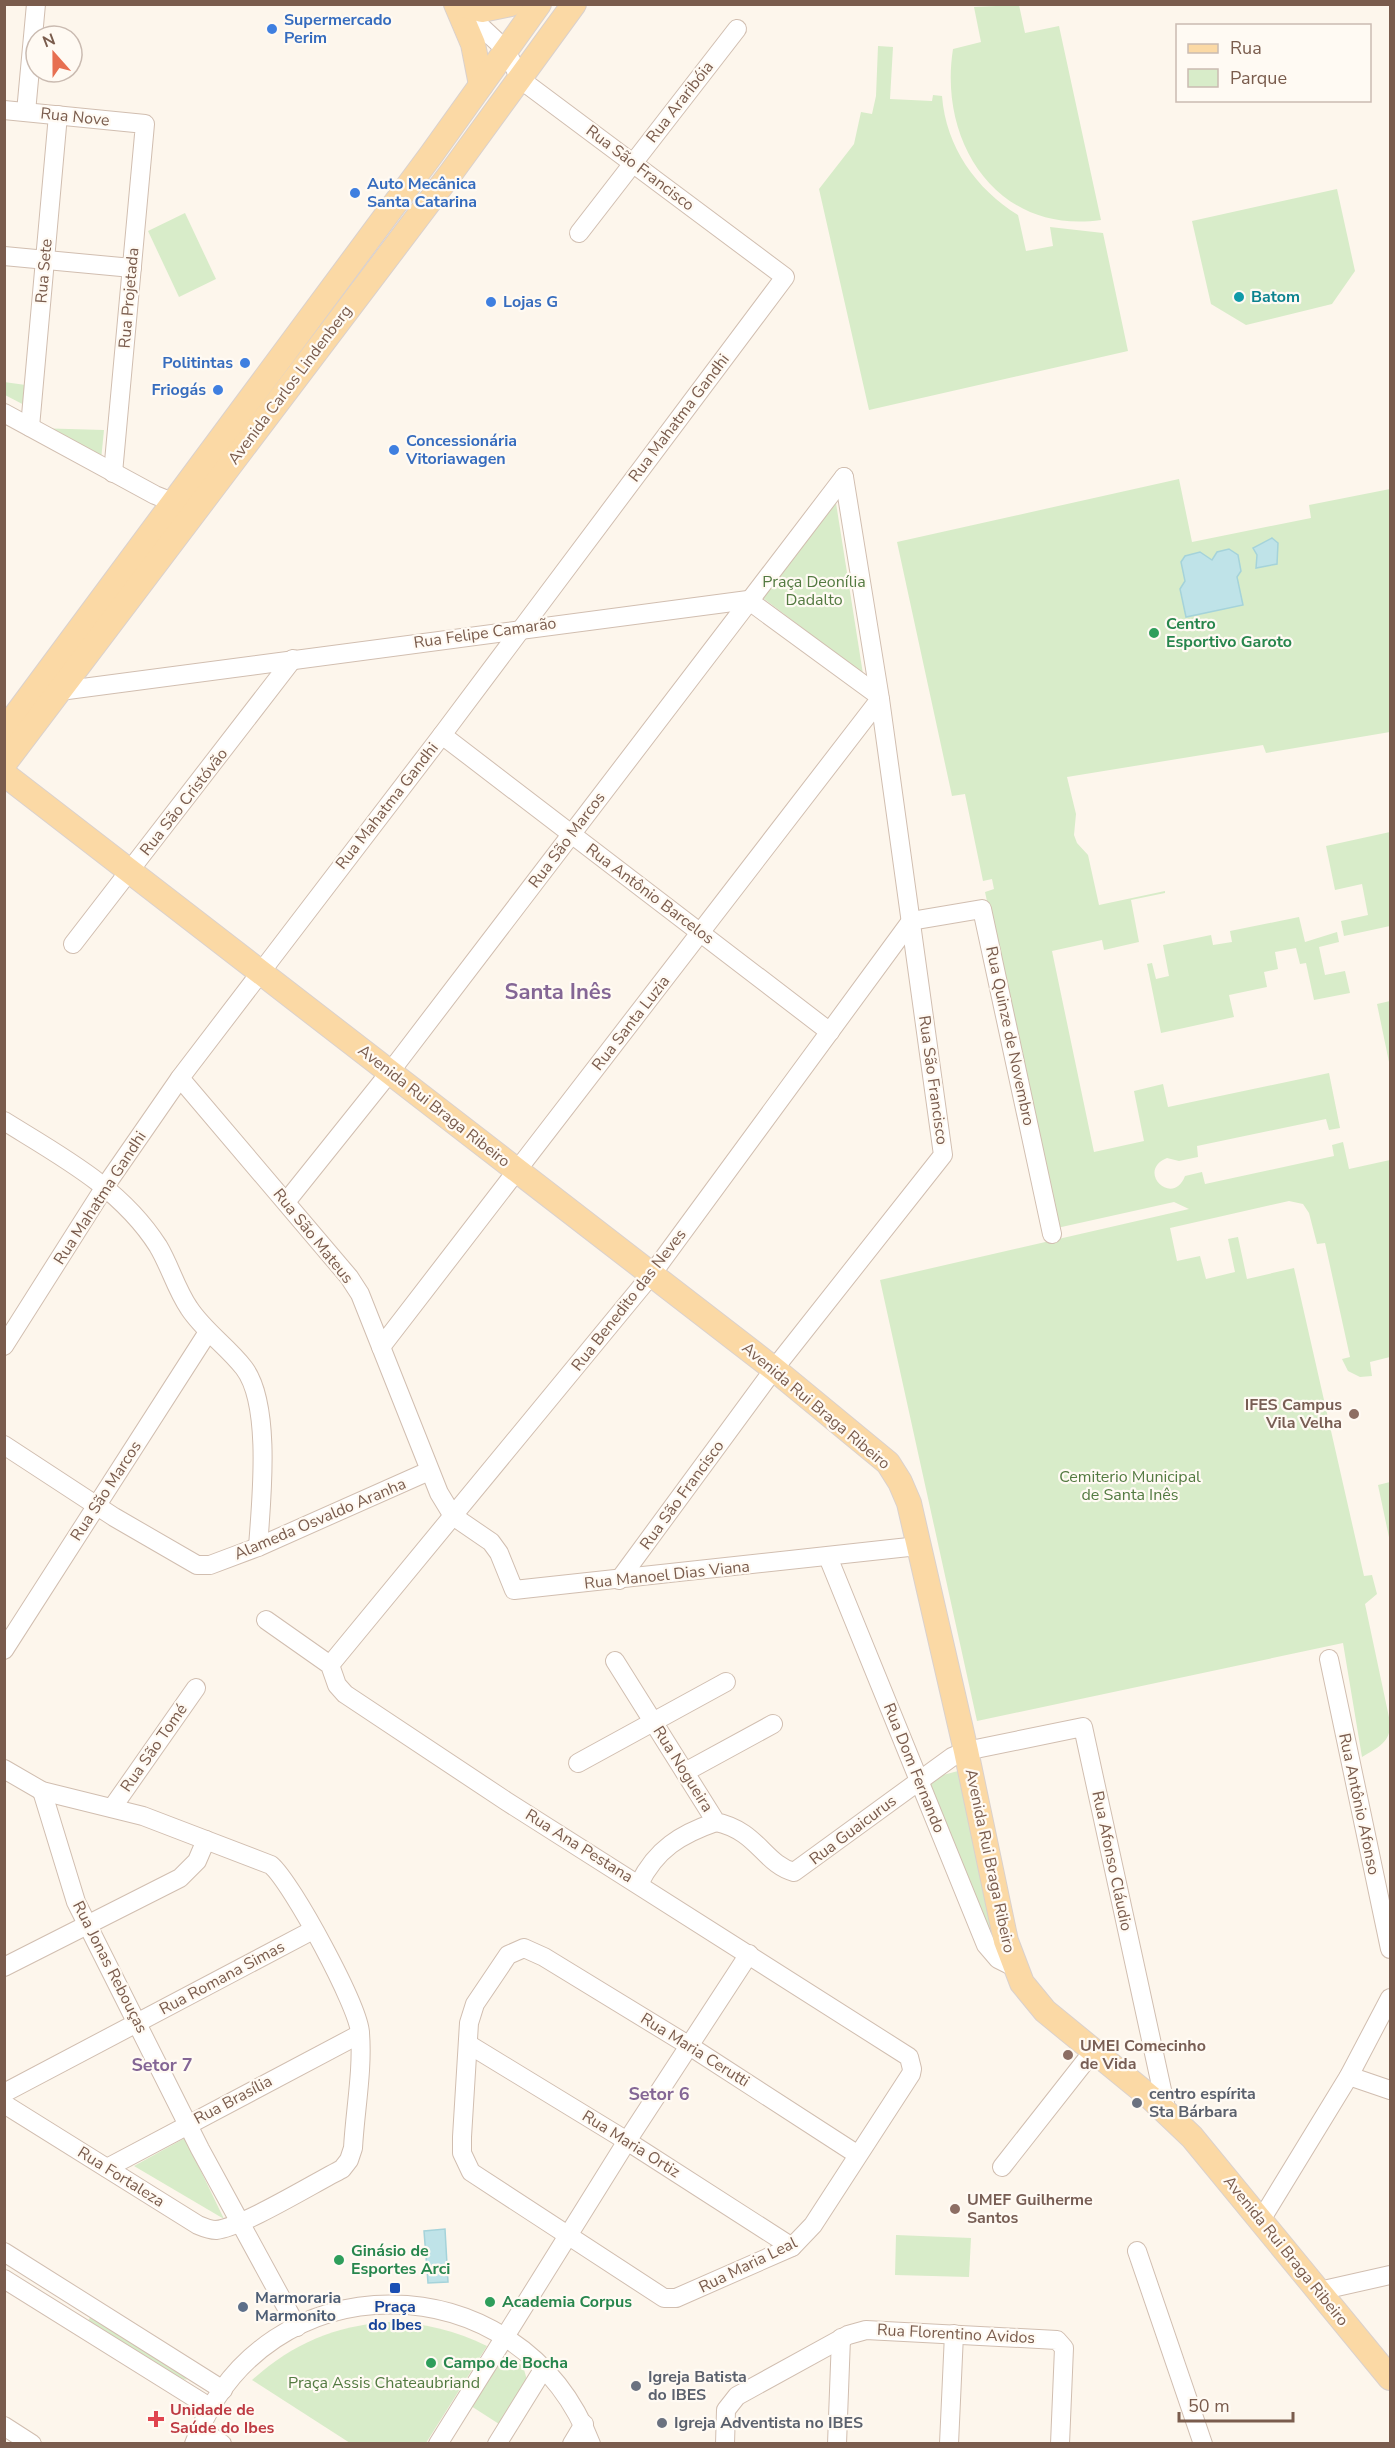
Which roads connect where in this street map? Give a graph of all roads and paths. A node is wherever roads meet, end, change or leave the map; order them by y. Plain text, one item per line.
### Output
1 (36, 4) edge
2 (458, 4) edge
3 (511, 4) edge
4 (539, 4) edge
5 (574, 4) edge
6 (737, 29) dead end
7 (542, 48) junction
8 (506, 50) junction
9 (520, 79) junction
10 (481, 85) junction
11 (4, 110) edge
12 (26, 112) junction
13 (58, 115) junction
14 (145, 124) joint
15 (633, 164) junction
16 (579, 233) dead end
17 (4, 256) edge
18 (45, 260) junction
19 (132, 268) junction
20 (785, 277) joint
21 (4, 413) edge
22 (30, 427) junction
23 (113, 473) junction
24 (844, 477) joint
25 (185, 507) junction
26 (748, 600) junction
27 (522, 628) junction
28 (293, 659) junction
29 (60, 691) junction
30 (879, 697) junction
31 (4, 731) edge
32 (442, 735) junction
33 (4, 764) edge
34 (4, 774) edge
35 (572, 834) junction
36 (130, 871) junction
37 (911, 921) junction
38 (701, 933) junction
39 (73, 944) dead end
40 (260, 972) junction
41 (830, 1032) junction
42 (390, 1072) junction
43 (180, 1078) junction
44 (4, 1122) edge
45 (517, 1170) junction
46 (106, 1185) junction
47 (286, 1202) junction
48 (1052, 1234) dead end
49 (652, 1274) junction
50 (208, 1332) junction
51 (4, 1346) edge
52 (381, 1347) junction
53 (774, 1369) junction
54 (4, 1445) edge
55 (429, 1471) junction
56 (96, 1505) junction
57 (453, 1516) junction
58 (918, 1546) junction
59 (258, 1547) junction
60 (828, 1557) junction
61 (619, 1580) junction
62 (266, 1620) dead end
63 (4, 1650) edge
64 (1329, 1659) dead end
65 (615, 1661) dead end
66 (330, 1665) junction
67 (726, 1682) dead end
68 (196, 1688) dead end
69 (654, 1723) junction
70 (773, 1724) dead end
71 (966, 1751) junction
72 (578, 1763) dead end
73 (4, 1769) edge
74 (685, 1772) junction
75 (919, 1781) junction
76 (42, 1791) junction
77 (112, 1808) junction
78 (716, 1822) junction
79 (206, 1840) junction
80 (799, 1870) joint
81 (639, 1884) junction
82 (86, 1924) junction
83 (1388, 1924) edge
84 (313, 1930) junction
85 (1390, 1949) edge
86 (529, 1950) joint
87 (749, 1954) junction
88 (4, 1967) edge
89 (1014, 1967) junction
90 (1390, 1999) edge
91 (139, 2023) junction
92 (360, 2034) junction
93 (468, 2044) junction
94 (688, 2045) junction
95 (1094, 2050) junction
96 (909, 2056) joint
97 (1349, 2076) junction
98 (1390, 2090) edge
99 (4, 2093) edge
100 (4, 2104) edge
101 (1167, 2112) junction
102 (188, 2124) junction
103 (627, 2141) junction
104 (858, 2155) junction
105 (1002, 2167) dead end
106 (107, 2168) junction
107 (1262, 2220) junction
108 (241, 2221) junction
109 (570, 2235) junction
110 (792, 2247) junction
111 (1137, 2251) dead end
112 (4, 2252) edge
113 (1390, 2275) edge
114 (4, 2279) edge
115 (1319, 2290) junction
116 (88, 2305) junction
117 (77, 2324) junction
118 (297, 2327) junction
119 (954, 2334) junction
120 (507, 2337) junction
121 (841, 2338) junction
122 (544, 2368) junction
123 (1390, 2378) edge
124 (222, 2390) junction
125 (210, 2408) junction
126 (584, 2424) junction
127 (4, 2426) edge
128 (197, 2436) edge
129 (32, 2444) edge
130 (222, 2444) edge
131 (438, 2444) edge
132 (497, 2444) edge
133 (572, 2444) edge
134 (591, 2444) edge
135 (725, 2444) edge
136 (837, 2444) edge
137 (949, 2444) edge
138 (1060, 2444) edge
139 (1203, 2444) edge

1 - 12 street
2 - 3 main road
2 - 8 street
2 - 10 main road
4 - 8 main road, Avenida Carlos Lindenberg
5 - 7 main road, Avenida Carlos Lindenberg
6 - 15 street, Rua Araribóia
7 - 8 main road
7 - 9 main road, Avenida Carlos Lindenberg
8 - 9 street, Rua São Francisco
8 - 10 main road, Avenida Carlos Lindenberg
9 - 15 street, Rua São Francisco
9 - 25 main road, Avenida Carlos Lindenberg
10 - 25 main road, Avenida Carlos Lindenberg
11 - 12 street, Rua Nove
12 - 13 street, Rua Nove
13 - 14 street, Rua Nove
13 - 18 street, Rua Sete
14 - 19 street, Rua Projetada
15 - 16 street, Rua Araribóia
15 - 20 street, Rua São Francisco
17 - 18 street
18 - 19 street
18 - 22 street, Rua Sete
19 - 23 street, Rua Projetada
20 - 27 street, Rua Mahatma Gandhi
21 - 22 street
22 - 23 street
23 - 25 street
24 - 26 street, Rua São Marcos
24 - 30 street, Rua São Francisco
25 - 29 main road, Avenida Carlos Lindenberg
25 - 31 main road, Avenida Carlos Lindenberg
26 - 27 street, Rua Felipe Camarão
26 - 30 street
26 - 35 street, Rua São Marcos
27 - 28 street, Rua Felipe Camarão
27 - 32 street, Rua Mahatma Gandhi
28 - 29 street, Rua Felipe Camarão
28 - 36 street, Rua São Cristóvão
29 - 33 main road, Avenida Carlos Lindenberg
30 - 37 street, Rua São Francisco
30 - 38 street, Rua Santa Luzia
32 - 35 street, Rua Antônio Barcelos
32 - 40 street, Rua Mahatma Gandhi
34 - 36 main road, Avenida Rui Braga Ribeiro
35 - 38 street, Rua Antônio Barcelos
35 - 42 street, Rua São Marcos
36 - 39 street, Rua São Cristóvão
36 - 40 main road, Avenida Rui Braga Ribeiro
37 - 41 street, Rua Benedito das Neves
37 - 48 street, Rua Quinze de Novembro
37 - 53 street, Rua São Francisco
38 - 41 street, Rua Antônio Barcelos
38 - 45 street, Rua Santa Luzia
40 - 42 main road, Avenida Rui Braga Ribeiro
40 - 43 street, Rua Mahatma Gandhi
41 - 49 street, Rua Benedito das Neves
42 - 45 main road, Avenida Rui Braga Ribeiro
42 - 47 street, Rua São Marcos
43 - 46 street, Rua Mahatma Gandhi
43 - 47 street, Rua São Mateus
44 - 46 street
45 - 49 main road, Avenida Rui Braga Ribeiro
45 - 52 street, Rua Santa Luzia
46 - 50 street
46 - 51 street, Rua Mahatma Gandhi
47 - 52 street, Rua São Mateus
49 - 53 main road, Avenida Rui Braga Ribeiro
49 - 57 street, Rua Benedito das Neves
50 - 56 street, Rua São Marcos
50 - 59 street
52 - 55 street, Rua São Mateus
53 - 58 main road, Avenida Rui Braga Ribeiro
53 - 61 street, Rua São Francisco
54 - 56 street
55 - 57 street, Rua São Mateus
55 - 59 street, Alameda Osvaldo Aranha
56 - 59 street, Alameda Osvaldo Aranha
56 - 63 street, Rua São Marcos
57 - 61 street, Rua Manoel Dias Viana
57 - 66 street, Rua Benedito das Neves
58 - 60 street, Rua Manoel Dias Viana
58 - 71 main road, Avenida Rui Braga Ribeiro
60 - 61 street, Rua Manoel Dias Viana
60 - 75 street, Rua Dom Fernando
62 - 66 street, Rua Ana Pestana
64 - 83 street, Rua Antônio Afonso
65 - 69 street, Rua Nogueira
66 - 81 street, Rua Ana Pestana
67 - 69 street
68 - 77 street, Rua São Tomé
69 - 72 street
69 - 74 street, Rua Nogueira
70 - 74 street
71 - 75 street, Rua Guaicurus
71 - 89 main road, Avenida Rui Braga Ribeiro
71 - 101 street, Rua Afonso Cláudio
73 - 76 street
74 - 78 street, Rua Nogueira
75 - 80 street, Rua Guaicurus
75 - 89 street, Rua Dom Fernando
76 - 77 street
76 - 82 street, Rua Jonas Rebouças
77 - 79 street
78 - 80 street, Rua Nogueira
78 - 81 street
79 - 82 street
79 - 84 street
81 - 87 street, Rua Ana Pestana
82 - 88 street
82 - 91 street, Rua Jonas Rebouças
83 - 85 street, Rua Antônio Afonso
84 - 91 street, Rua Romana Simas
84 - 92 street
86 - 93 street, Rua Maria Leal
86 - 94 street, Rua Maria Cerutti
87 - 94 street
87 - 96 street, Rua Ana Pestana
89 - 95 main road, Avenida Rui Braga Ribeiro
90 - 97 street
91 - 99 street, Rua Romana Simas
91 - 102 street, Rua Jonas Rebouças
92 - 102 street, Rua Brasília
92 - 108 street, Rua Fortaleza
93 - 103 street, Rua Maria Ortiz
93 - 109 street, Rua Maria Leal
94 - 103 street
94 - 104 street, Rua Maria Cerutti
95 - 101 main road, Avenida Rui Braga Ribeiro
95 - 105 street
96 - 104 street, Rua Maria Leal
97 - 98 street
97 - 107 street
100 - 106 street, Rua Fortaleza
101 - 107 main road, Avenida Rui Braga Ribeiro
102 - 106 street, Rua Brasília
102 - 108 street, Rua Jonas Rebouças
103 - 109 street
103 - 110 street, Rua Maria Ortiz
104 - 110 street, Rua Maria Leal
106 - 108 street, Rua Fortaleza
107 - 115 main road, Avenida Rui Braga Ribeiro
108 - 118 street, Rua Jonas Rebouças
109 - 110 street, Rua Maria Leal
109 - 120 street
111 - 139 street
112 - 116 street
113 - 115 street
114 - 117 street
115 - 123 main road, Avenida Rui Braga Ribeiro
116 - 117 street
116 - 124 street
117 - 125 street
118 - 120 street
118 - 124 street
119 - 121 street, Rua Florentino Avidos
119 - 137 street
119 - 138 street, Rua Florentino Avidos
120 - 122 street
120 - 131 street
121 - 135 street, Rua Florentino Avidos
121 - 136 street
122 - 126 street
122 - 132 street
124 - 125 street
125 - 128 street
126 - 133 street
126 - 134 street
127 - 129 street
128 - 130 street

